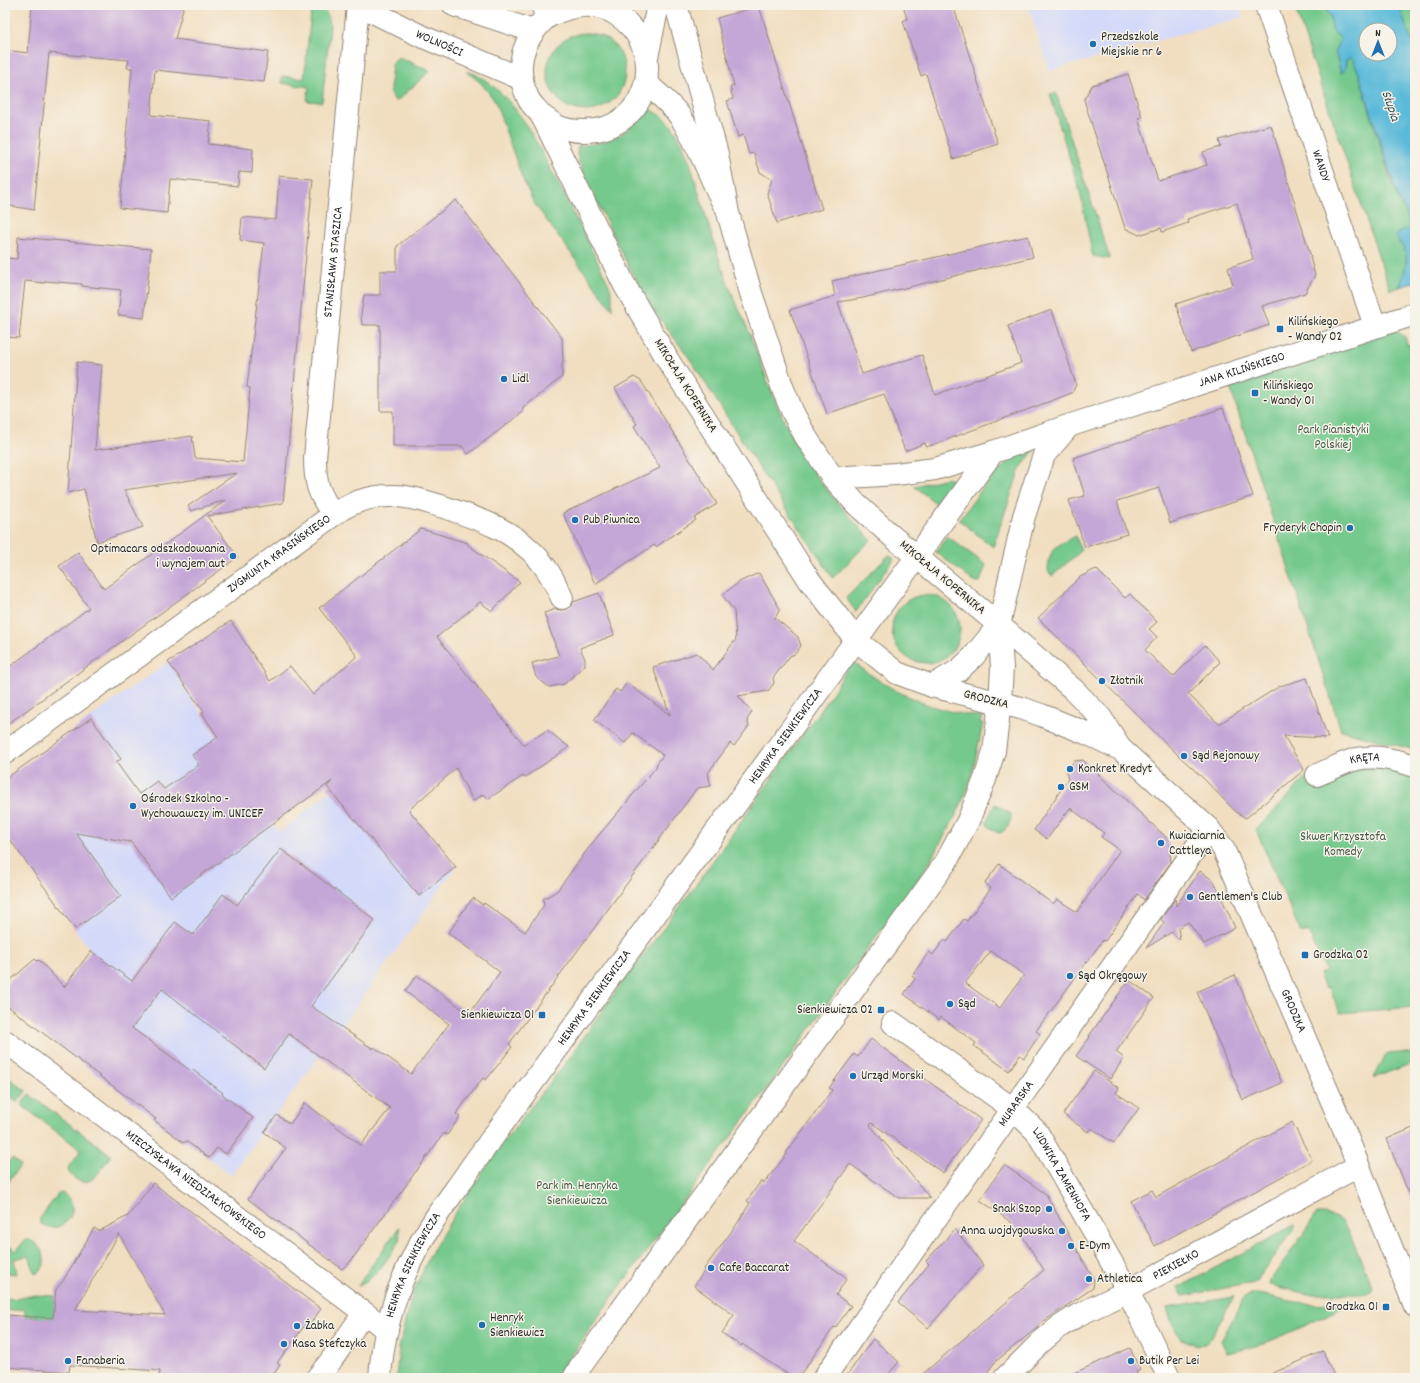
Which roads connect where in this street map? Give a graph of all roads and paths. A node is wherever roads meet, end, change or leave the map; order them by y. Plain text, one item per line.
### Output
1 (358, 5) edge
2 (456, 5) edge
3 (658, 5) edge
4 (676, 5) edge
5 (1266, 5) edge
6 (541, 17) edge
7 (646, 57) junction
8 (522, 79) junction
9 (646, 83) junction
10 (542, 116) junction
11 (728, 213) junction
12 (1408, 316) edge
13 (1375, 326) junction
14 (1068, 426) junction
15 (993, 452) junction
16 (833, 478) junction
17 (333, 515) junction
18 (916, 557) junction
19 (562, 598) dead end
20 (1000, 625) junction
21 (856, 640) junction
22 (932, 686) junction
23 (1000, 703) junction
24 (1122, 750) junction
25 (5, 753) edge
26 (1415, 766) edge
27 (1317, 775) dead end
28 (1209, 829) junction
29 (893, 1023) dead end
30 (5, 1041) edge
31 (1013, 1109) junction
32 (1358, 1166) junction
33 (1128, 1291) junction
34 (1415, 1306) edge
35 (364, 1313) junction
36 (387, 1330) junction
37 (317, 1378) edge
38 (380, 1378) edge
39 (574, 1378) edge
40 (824, 1378) edge
41 (1004, 1378) edge
42 (1169, 1378) edge

1 - 8 street, WOLNOŚCI
1 - 17 street, STANISŁAWA STASZICA
2 - 6 street
3 - 7 street
4 - 11 street, MIKOŁAJA KOPERNIKA
5 - 13 street, WANDY
6 - 7 street
6 - 8 street
7 - 9 street
8 - 10 street
9 - 10 street
9 - 11 street, MIKOŁAJA KOPERNIKA
10 - 21 street, MIKOŁAJA KOPERNIKA
11 - 16 street, MIKOŁAJA KOPERNIKA
12 - 13 street, JANA KILIŃSKIEGO
13 - 14 street, JANA KILIŃSKIEGO
14 - 15 street, JANA KILIŃSKIEGO
14 - 20 street
15 - 16 street, JANA KILIŃSKIEGO
15 - 18 street
16 - 18 street, MIKOŁAJA KOPERNIKA
17 - 19 street, ZYGMUNTA KRASIŃSKIEGO
17 - 25 street, ZYGMUNTA KRASIŃSKIEGO
18 - 20 street, MIKOŁAJA KOPERNIKA
18 - 21 street
20 - 22 street
20 - 23 street
20 - 24 street, GRODZKA
21 - 22 street, GRODZKA
21 - 36 street, HENRYKA SIENKIEWICZA
22 - 23 street, GRODZKA
23 - 24 street, GRODZKA
23 - 39 street
24 - 28 street, GRODZKA
26 - 27 street, KRĘTA
28 - 31 street, MURARSKA
28 - 32 street, GRODZKA
29 - 31 street, LUDWIKA ZAMENHOFA
30 - 35 street, MIECZYSŁAWA NIEDZIAŁKOWSKIEGO
31 - 33 street, LUDWIKA ZAMENHOFA
31 - 40 street, MURARSKA
32 - 33 street, PIEKIEŁKO
32 - 34 street, GRODZKA
33 - 41 street, PIEKIEŁKO
33 - 42 street, LUDWIKA ZAMENHOFA
35 - 36 street, MIECZYSŁAWA NIEDZIAŁKOWSKIEGO
35 - 37 street
36 - 38 street, HENRYKA SIENKIEWICZA

